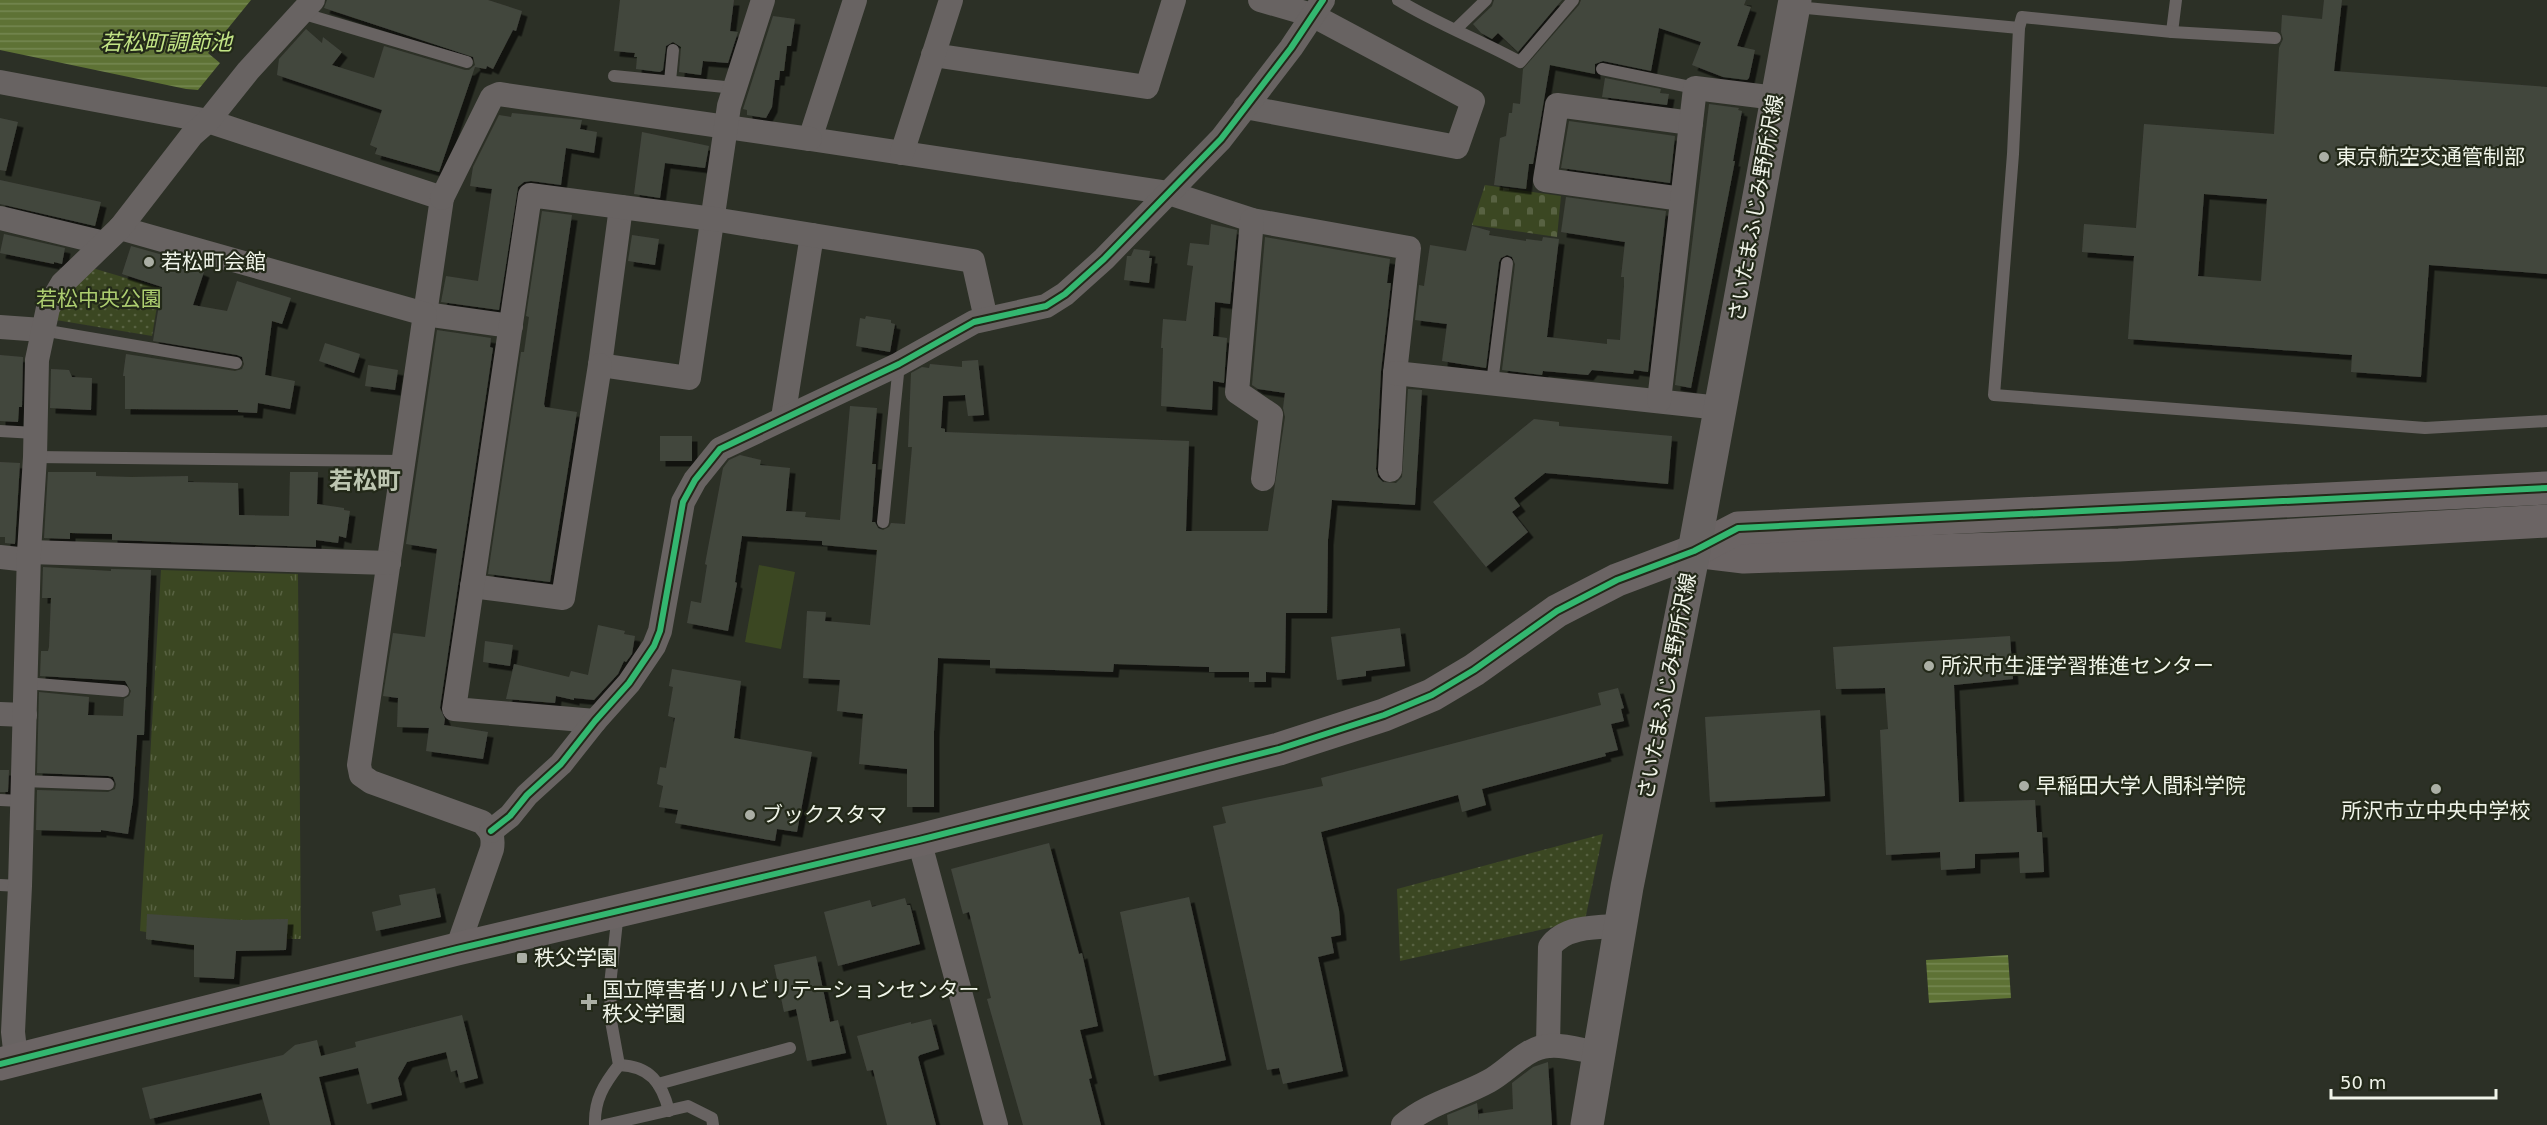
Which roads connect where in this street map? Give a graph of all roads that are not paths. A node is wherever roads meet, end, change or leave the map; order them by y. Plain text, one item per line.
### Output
1 (763, 0) edge
2 (855, 0) edge
3 (951, 0) edge
4 (1174, 0) edge
5 (1260, 0) edge
6 (1486, 0) edge
7 (1573, 0) edge
8 (2175, 0) edge
9 (1405, 2) edge
10 (1794, 4) edge
11 (307, 6) edge
12 (1317, 7) edge
13 (2019, 28) junction
14 (1456, 29) junction
15 (2172, 32) junction
16 (2275, 38) dead end
17 (673, 50) dead end
18 (933, 55) junction
19 (467, 62) dead end
20 (1602, 69) dead end
21 (614, 76) dead end
22 (670, 81) junction
23 (0, 82) edge
24 (735, 88) junction
25 (1695, 88) junction
26 (1776, 98) junction
27 (1245, 107) junction
28 (208, 121) junction
29 (1691, 123) junction
30 (727, 126) junction
31 (810, 139) junction
32 (902, 153) junction
33 (1169, 193) junction
34 (442, 198) junction
35 (1682, 199) junction
36 (621, 207) junction
37 (0, 218) edge
38 (713, 219) junction
39 (1252, 220) junction
40 (112, 235) junction
41 (812, 235) junction
42 (1507, 263) dead end
43 (425, 314) junction
44 (986, 319) junction
45 (511, 326) junction
46 (0, 327) edge
47 (42, 330) junction
48 (236, 363) dead end
49 (899, 364) junction
50 (600, 365) junction
51 (1395, 373) junction
52 (1492, 383) junction
53 (1659, 401) junction
54 (1720, 408) junction
55 (783, 418) junction
56 (2547, 421) edge
57 (0, 431) edge
58 (35, 445) junction
59 (403, 462) junction
60 (1390, 470) dead end
61 (1263, 479) dead end
62 (2547, 488) edge
63 (2547, 521) edge
64 (883, 522) dead end
65 (1694, 551) junction
66 (28, 556) junction
67 (0, 557) edge
68 (389, 563) junction
69 (472, 586) junction
70 (25, 683) junction
71 (123, 691) dead end
72 (0, 714) edge
73 (25, 716) junction
74 (595, 721) junction
75 (108, 784) dead end
76 (15, 794) edge
77 (491, 831) junction
78 (919, 840) junction
79 (10, 886) edge
80 (618, 912) junction
81 (1620, 926) junction
82 (457, 949) junction
83 (1548, 1046) junction
84 (790, 1048) dead end
85 (1599, 1053) junction
86 (8, 1062) edge
87 (619, 1065) junction
88 (658, 1084) junction
89 (669, 1111) junction
90 (595, 1125) edge
91 (605, 1125) edge
92 (713, 1125) edge
93 (996, 1125) edge
94 (1403, 1125) edge
95 (1587, 1125) edge

1 - 24 street
2 - 31 street
3 - 18 street
4 - 18 street
5 - 12 street
6 - 14 lane
7 - 14 lane
8 - 15 lane
9 - 14 lane
10 - 13 lane
10 - 26 main road, さいたまふじみ野所沢線
11 - 19 lane
11 - 28 street
12 - 27 street
12 - 27 street
13 - 15 lane
13 - 56 lane
15 - 16 lane
17 - 22 lane
18 - 32 street
20 - 25 lane
21 - 22 lane
22 - 24 lane
23 - 28 street
24 - 30 street
25 - 26 street
25 - 29 street
26 - 54 main road, さいたまふじみ野所沢線
27 - 33 street
28 - 34 street
28 - 40 street
29 - 35 street
29 - 35 street
30 - 31 street
30 - 34 street
30 - 38 street
31 - 32 street
32 - 33 street
33 - 39 street
33 - 44 street
34 - 43 street
35 - 53 street
36 - 38 street
36 - 45 street
36 - 50 street
37 - 40 street
38 - 41 street
38 - 50 street
39 - 51 street
39 - 61 street
40 - 43 street
40 - 47 street
41 - 44 street
41 - 55 street
42 - 52 lane
43 - 45 street
43 - 59 street
44 - 49 street
45 - 69 street
46 - 47 street
47 - 48 lane
47 - 58 street
49 - 55 street
49 - 64 lane
50 - 69 street
51 - 52 street
51 - 60 street
52 - 53 street
53 - 54 street
54 - 65 main road, さいたまふじみ野所沢線
55 - 74 street
57 - 58 lane
58 - 59 lane
58 - 66 street
59 - 68 street
62 - 65 street
63 - 65 street
65 - 78 street
65 - 81 main road, さいたまふじみ野所沢線
66 - 67 street
66 - 68 street
66 - 70 street
68 - 77 street
69 - 74 street
70 - 71 lane
70 - 73 street
72 - 73 street
73 - 76 street
74 - 77 street
75 - 76 lane
76 - 79 street
77 - 82 street
78 - 80 street
78 - 93 street
79 - 86 street
80 - 82 street
80 - 87 lane
81 - 83 street
81 - 85 main road, さいたまふじみ野所沢線
82 - 86 street
83 - 85 street
83 - 94 street
84 - 88 lane
85 - 95 main road, さいたまふじみ野所沢線
87 - 88 lane
87 - 90 lane
88 - 89 lane
89 - 91 lane
89 - 92 lane

